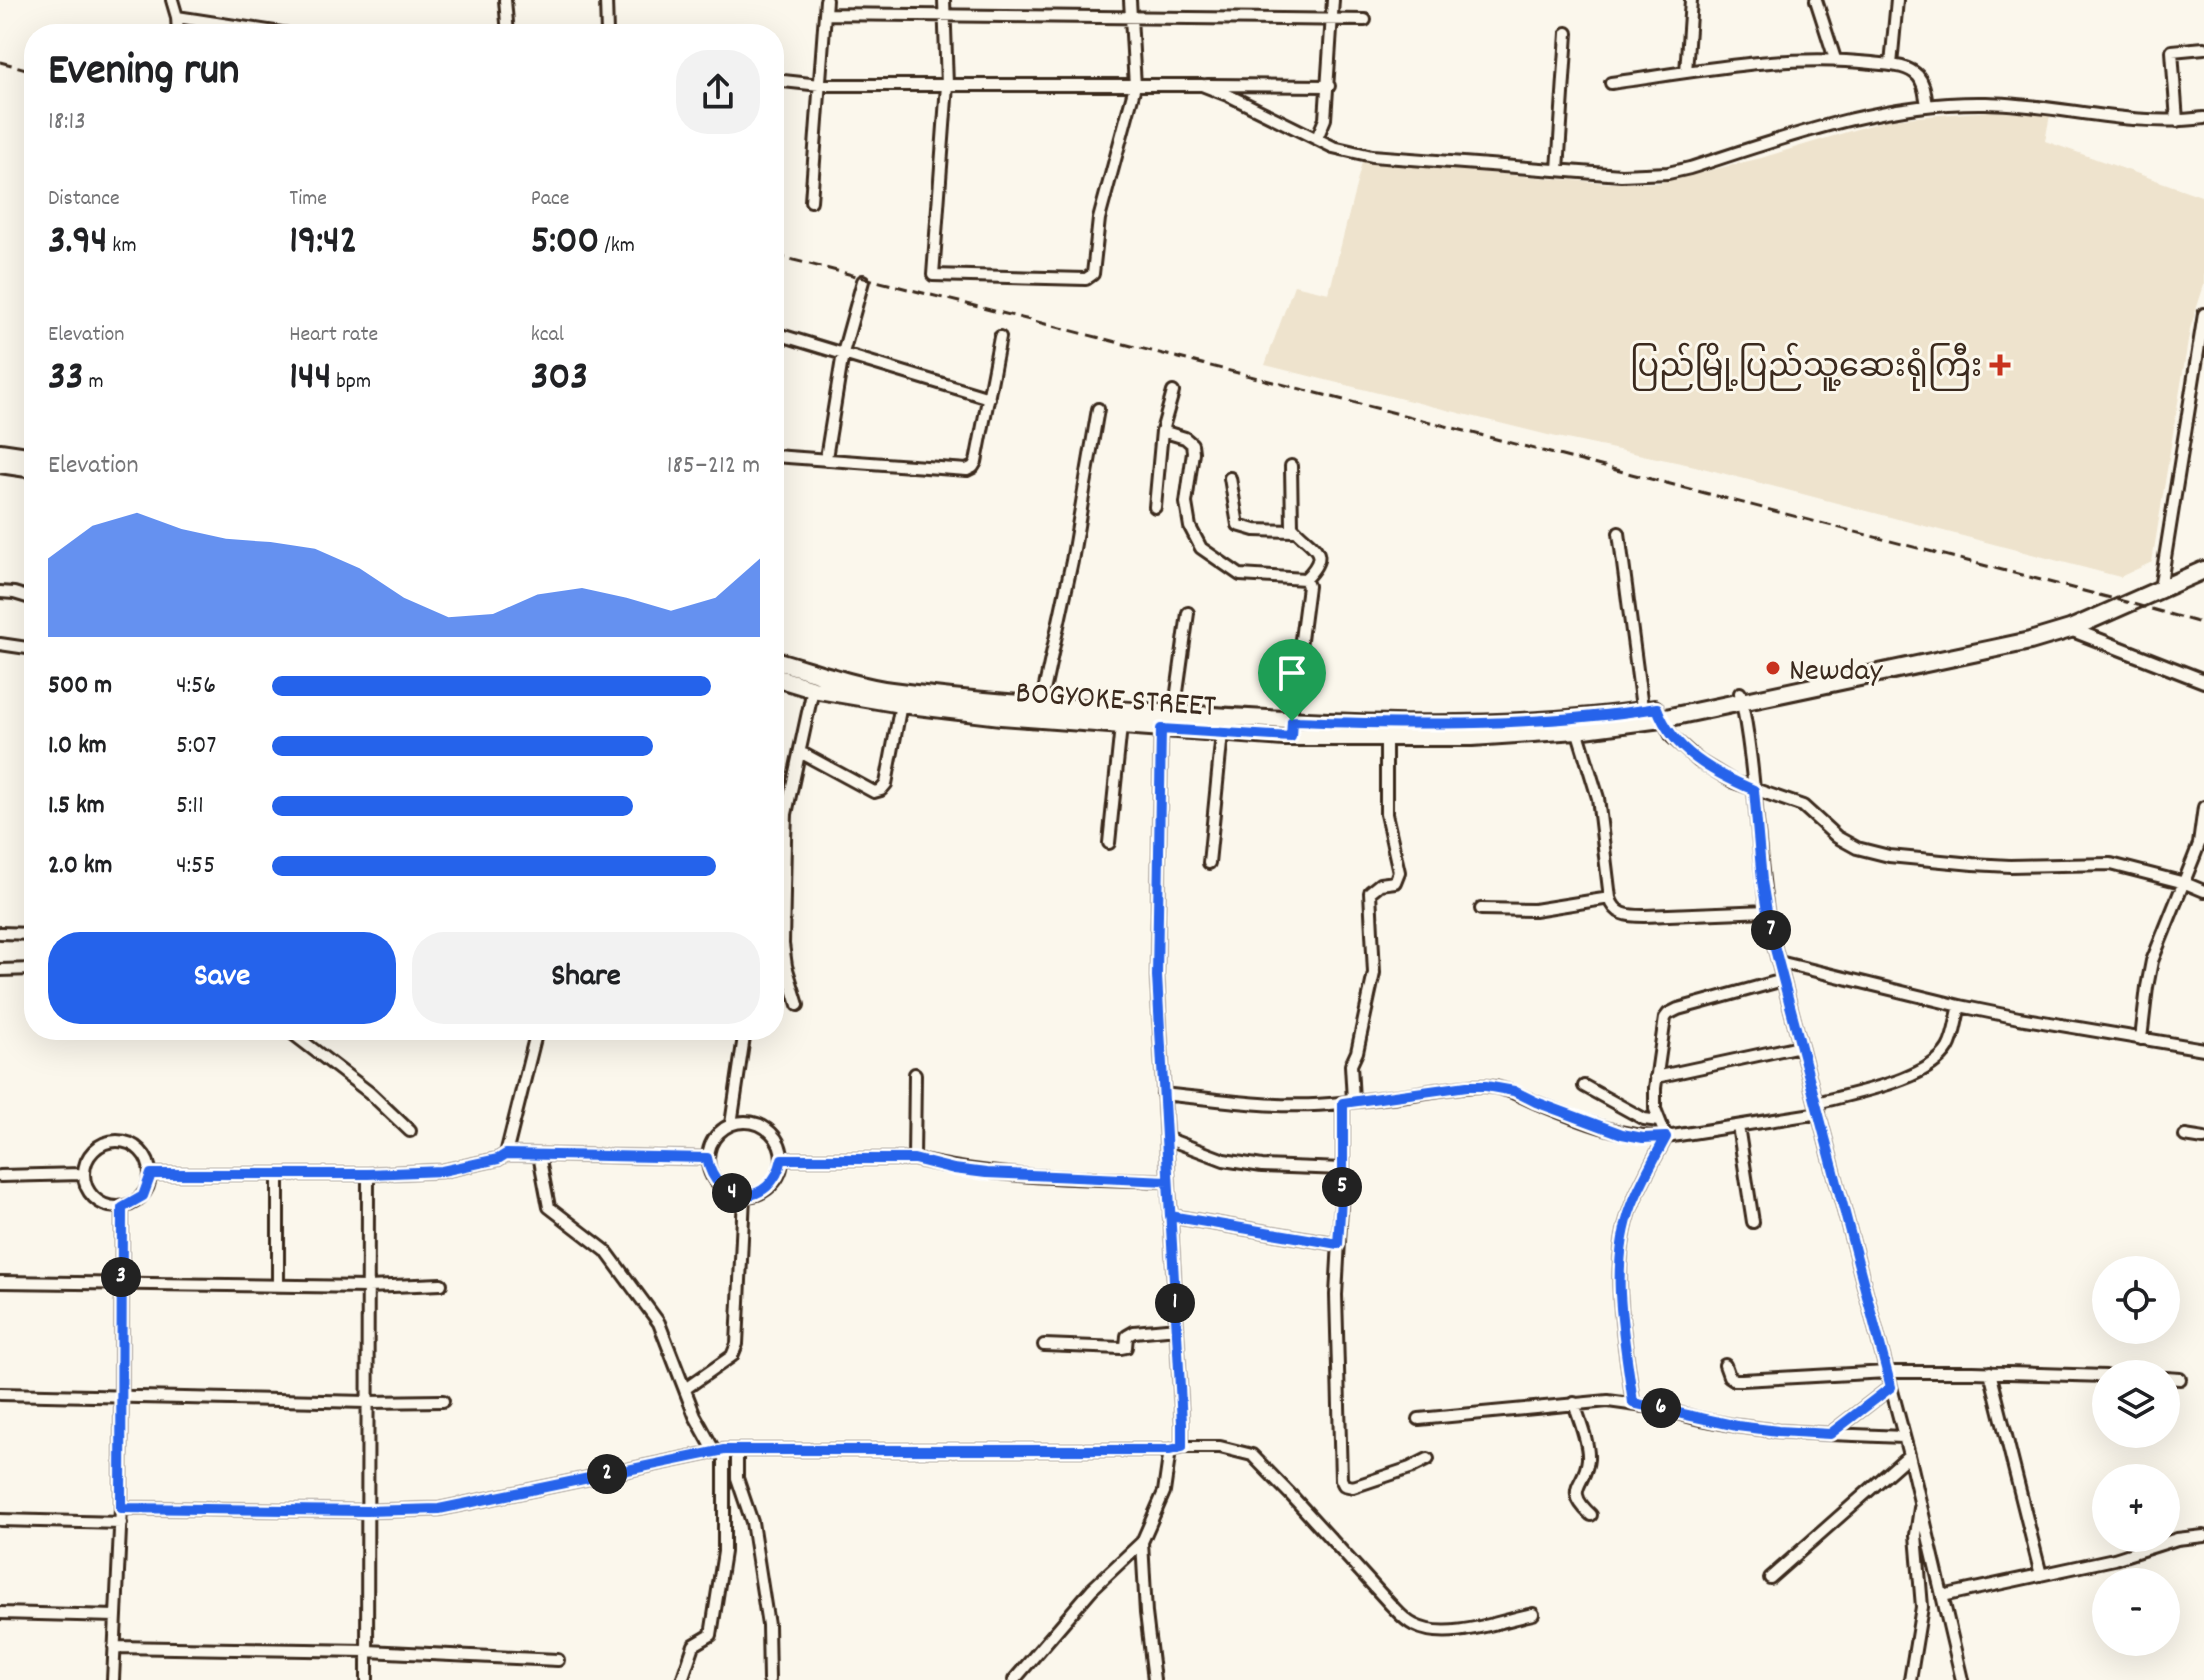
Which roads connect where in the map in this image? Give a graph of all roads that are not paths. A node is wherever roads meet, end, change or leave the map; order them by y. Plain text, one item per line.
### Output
1 (172, 0) edge
2 (505, 0) edge
3 (606, 0) edge
4 (826, 0) edge
5 (944, 0) edge
6 (1130, 0) edge
7 (1333, 0) edge
8 (1691, 0) edge
9 (1816, 0) edge
10 (1897, 0) edge
11 (825, 14) junction
12 (944, 15) junction
13 (177, 17) junction
14 (1130, 18) junction
15 (1365, 20) dead end
16 (1333, 21) junction
17 (177, 24) edge
18 (223, 24) edge
19 (507, 24) edge
20 (607, 24) edge
21 (1567, 33) dead end
22 (2204, 48) edge
23 (1835, 59) junction
24 (1891, 65) junction
25 (1686, 72) junction
26 (784, 81) edge
27 (1611, 83) dead end
28 (820, 85) junction
29 (947, 85) junction
30 (1202, 85) junction
31 (1135, 86) junction
32 (1329, 86) junction
33 (1927, 105) junction
34 (2204, 118) edge
35 (2177, 121) junction
36 (1317, 138) junction
37 (1558, 170) junction
38 (811, 201) dead end
39 (863, 281) dead end
40 (2204, 314) edge
41 (784, 336) edge
42 (1000, 337) dead end
43 (843, 353) junction
44 (1173, 392) dead end
45 (989, 398) junction
46 (1098, 409) dead end
47 (1162, 431) junction
48 (0, 452) edge
49 (24, 456) edge
50 (784, 456) edge
51 (826, 458) junction
52 (0, 464) edge
53 (1291, 466) dead end
54 (24, 468) edge
55 (1230, 478) dead end
56 (1155, 507) dead end
57 (1295, 531) junction
58 (1619, 533) dead end
59 (2204, 570) edge
60 (1305, 579) junction
61 (2160, 589) junction
62 (0, 592) edge
63 (24, 596) edge
64 (1188, 613) dead end
65 (2072, 626) junction
66 (0, 644) edge
67 (24, 648) edge
68 (784, 663) edge
69 (784, 680) edge
70 (2204, 681) edge
71 (813, 689) junction
72 (1741, 698) junction
73 (901, 704) junction
74 (1041, 705) junction
75 (1174, 714) junction
76 (1651, 715) junction
77 (1575, 723) junction
78 (1121, 726) junction
79 (1161, 729) junction
80 (1291, 729) junction
81 (1222, 733) junction
82 (1386, 737) junction
83 (800, 752) junction
84 (1754, 790) junction
85 (2204, 807) edge
86 (1109, 843) dead end
87 (1209, 863) dead end
88 (2185, 883) junction
89 (2204, 891) edge
90 (1610, 898) junction
91 (784, 901) edge
92 (1481, 909) dead end
93 (1767, 911) junction
94 (0, 933) edge
95 (24, 934) edge
96 (784, 951) edge
97 (1779, 962) junction
98 (24, 969) edge
99 (0, 970) edge
100 (1783, 980) junction
101 (798, 1005) dead end
102 (1960, 1006) junction
103 (2141, 1039) junction
104 (301, 1040) edge
105 (534, 1040) edge
106 (744, 1040) edge
107 (1800, 1046) junction
108 (2204, 1049) edge
109 (915, 1074) dead end
110 (1656, 1077) junction
111 (1584, 1086) dead end
112 (1163, 1094) junction
113 (1348, 1102) junction
114 (1818, 1108) junction
115 (1659, 1121) junction
116 (731, 1124) junction
117 (1738, 1126) junction
118 (410, 1131) dead end
119 (2185, 1136) dead end
120 (1666, 1137) junction
121 (1166, 1138) junction
122 (2204, 1139) edge
123 (506, 1154) junction
124 (539, 1155) junction
125 (707, 1158) junction
126 (782, 1159) junction
127 (914, 1159) junction
128 (1343, 1169) junction
129 (82, 1174) junction
130 (151, 1174) junction
131 (278, 1174) junction
132 (368, 1174) junction
133 (0, 1176) edge
134 (1168, 1181) junction
135 (744, 1196) junction
136 (122, 1208) junction
137 (1170, 1216) junction
138 (1753, 1222) dead end
139 (1338, 1244) junction
140 (0, 1282) edge
141 (121, 1284) junction
142 (441, 1284) dead end
143 (278, 1286) junction
144 (368, 1287) junction
145 (1177, 1328) junction
146 (1044, 1345) dead end
147 (1725, 1365) dead end
148 (1887, 1372) junction
149 (1990, 1372) junction
150 (2092, 1376) edge
151 (1891, 1387) junction
152 (685, 1389) junction
153 (0, 1394) edge
154 (120, 1396) junction
155 (443, 1401) dead end
156 (367, 1402) junction
157 (1574, 1403) junction
158 (1633, 1403) junction
159 (1419, 1419) dead end
160 (1830, 1434) junction
161 (1903, 1437) junction
162 (1182, 1447) junction
163 (737, 1450) junction
164 (1170, 1450) junction
165 (720, 1451) junction
166 (1909, 1455) junction
167 (1428, 1459) dead end
168 (1920, 1506) junction
169 (121, 1508) junction
170 (366, 1511) junction
171 (1591, 1515) dead end
172 (0, 1520) edge
173 (121, 1523) junction
174 (2204, 1536) edge
175 (1142, 1542) junction
176 (2041, 1575) junction
177 (1770, 1578) dead end
178 (1942, 1596) junction
179 (0, 1613) edge
180 (1533, 1614) dead end
181 (116, 1616) junction
182 (114, 1647) junction
183 (367, 1651) junction
184 (558, 1660) dead end
185 (113, 1680) edge
186 (367, 1680) edge
187 (682, 1680) edge
188 (769, 1680) edge
189 (1014, 1680) edge
190 (1154, 1680) edge
191 (1910, 1680) edge
192 (1962, 1680) edge

1 - 13 street
2 - 19 street
3 - 20 street
4 - 11 street
5 - 12 street
6 - 14 street
7 - 16 street
8 - 25 street
9 - 23 street
10 - 24 street
11 - 12 street
11 - 28 street
12 - 14 street
12 - 29 street
13 - 17 street
13 - 18 street
14 - 16 street
14 - 31 street
15 - 16 street
16 - 32 street
21 - 37 street
22 - 35 street
23 - 24 street
23 - 25 street
24 - 33 street
25 - 27 street
26 - 28 street
28 - 29 street
28 - 38 street
29 - 31 street
29 - 31 street
30 - 31 street
30 - 32 street
30 - 36 street
32 - 36 street
33 - 35 street
33 - 37 street
34 - 35 street
36 - 37 street
39 - 43 street
40 - 61 street
41 - 43 street
42 - 45 street
43 - 45 street
43 - 51 street
44 - 47 street
45 - 51 street
46 - 74 street
47 - 56 street
47 - 60 street
48 - 49 main road
50 - 51 street
52 - 54 main road
53 - 57 street
55 - 57 street
57 - 60 street
58 - 76 street
59 - 61 main road, BOGYOKE STREET
60 - 80 street
61 - 65 main road, BOGYOKE STREET
62 - 63 street
64 - 75 street
65 - 70 street
65 - 72 main road, BOGYOKE STREET
66 - 67 street
68 - 74 main road, BOGYOKE STREET
69 - 71 main road, BOGYOKE STREET
71 - 73 main road, BOGYOKE STREET
71 - 83 street
72 - 76 main road, BOGYOKE STREET
72 - 84 street
73 - 78 main road, BOGYOKE STREET
73 - 83 street
74 - 75 main road, BOGYOKE STREET
75 - 80 main road, BOGYOKE STREET
76 - 77 main road, BOGYOKE STREET
76 - 84 street
77 - 80 main road, BOGYOKE STREET
77 - 82 main road, BOGYOKE STREET
77 - 90 street
78 - 79 main road, BOGYOKE STREET
78 - 86 street
79 - 81 main road, BOGYOKE STREET
79 - 112 street
80 - 81 main road, BOGYOKE STREET
80 - 82 main road, BOGYOKE STREET
81 - 87 street
82 - 113 street
83 - 91 street
84 - 88 street
84 - 93 street
85 - 88 street
88 - 89 street
88 - 103 street
90 - 92 street
90 - 93 street
93 - 97 street
94 - 95 street
96 - 101 street
97 - 100 street
97 - 102 street
98 - 99 street
100 - 107 street
100 - 110 street
102 - 103 street
102 - 114 street
103 - 108 street
104 - 118 street
105 - 123 street
106 - 116 street
107 - 110 street
107 - 114 street
109 - 127 street
110 - 115 street
111 - 115 street
112 - 113 street
112 - 121 street
113 - 120 street
113 - 128 street
114 - 117 street
114 - 148 street
115 - 120 street
116 - 125 street
116 - 126 street
117 - 120 street
117 - 138 street
119 - 122 street
120 - 158 street
121 - 128 street
121 - 134 street
123 - 124 street
123 - 132 street
124 - 125 street
124 - 152 street
125 - 135 street
126 - 127 street
126 - 135 street
127 - 134 street
128 - 139 street
129 - 130 street
129 - 133 street
129 - 136 street
130 - 131 street
130 - 136 street
131 - 132 street
131 - 143 street
132 - 144 street
134 - 137 street
135 - 152 street
136 - 141 street
137 - 139 street
137 - 145 street
139 - 167 street
140 - 141 street
141 - 143 street
141 - 154 street
142 - 144 street
143 - 144 street
144 - 156 street
145 - 146 street
145 - 162 street
147 - 148 street
148 - 149 street
148 - 151 street
149 - 150 street
149 - 176 street
151 - 160 street
151 - 161 street
152 - 165 street
153 - 154 street
154 - 156 street
154 - 169 street
155 - 156 street
156 - 170 street
157 - 158 street
157 - 159 street
157 - 171 street
158 - 160 street
160 - 161 street
161 - 166 street
162 - 164 street
162 - 180 street
163 - 164 street
163 - 165 street
163 - 188 street
164 - 175 street
165 - 170 street
165 - 187 street
166 - 168 street
166 - 177 street
168 - 178 street
168 - 191 street
169 - 170 street
169 - 173 street
170 - 183 street
172 - 173 street
173 - 181 street
174 - 176 street
175 - 189 street
175 - 190 street
176 - 178 street
178 - 192 street
179 - 181 street
181 - 182 street
182 - 183 street
182 - 185 street
183 - 184 street
183 - 186 street

